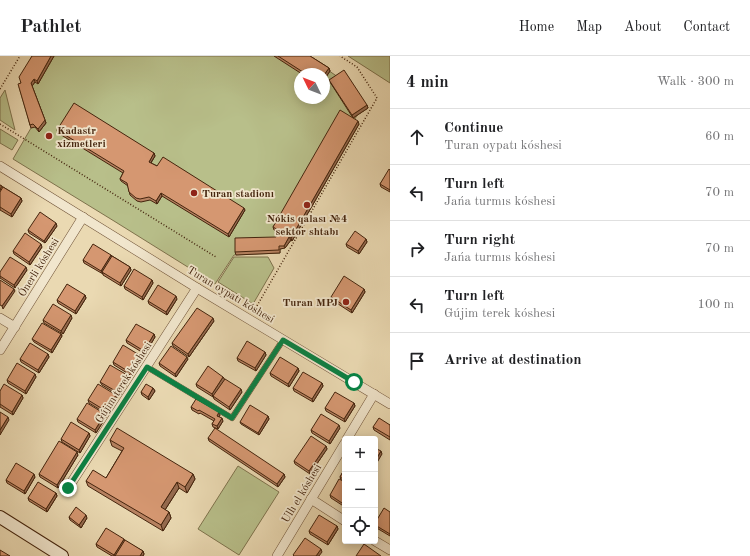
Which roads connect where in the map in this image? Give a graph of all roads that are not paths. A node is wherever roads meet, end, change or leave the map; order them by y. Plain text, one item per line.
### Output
1 (0, 166) edge
2 (83, 217) junction
3 (197, 288) junction
4 (0, 318) edge
5 (14, 327) junction
6 (283, 340) junction
7 (0, 350) edge
8 (147, 367) junction
9 (374, 394) junction
10 (390, 404) edge
11 (349, 436) edge
12 (342, 448) edge
13 (68, 488) dead end
14 (311, 499) junction
15 (0, 517) edge
16 (342, 519) edge
17 (378, 542) edge
18 (390, 550) edge
19 (62, 556) edge
20 (277, 556) edge

1 - 2 street, Turan oypatı kóshesi
2 - 3 street, Turan oypatı kóshesi
2 - 5 street, Ónerli kóshesi
3 - 6 street, Turan oypatı kóshesi
3 - 8 street, Gújim terek kóshesi
4 - 5 street
5 - 7 street, Ónerli kóshesi
6 - 8 lane
6 - 9 street, Turan oypatı kóshesi
8 - 13 street, Gújim terek kóshesi
9 - 10 street, Turan oypatı kóshesi
9 - 11 street
12 - 14 street, Ullı el kóshesi
14 - 16 street
14 - 20 street, Ullı el kóshesi
15 - 19 street
17 - 18 street

